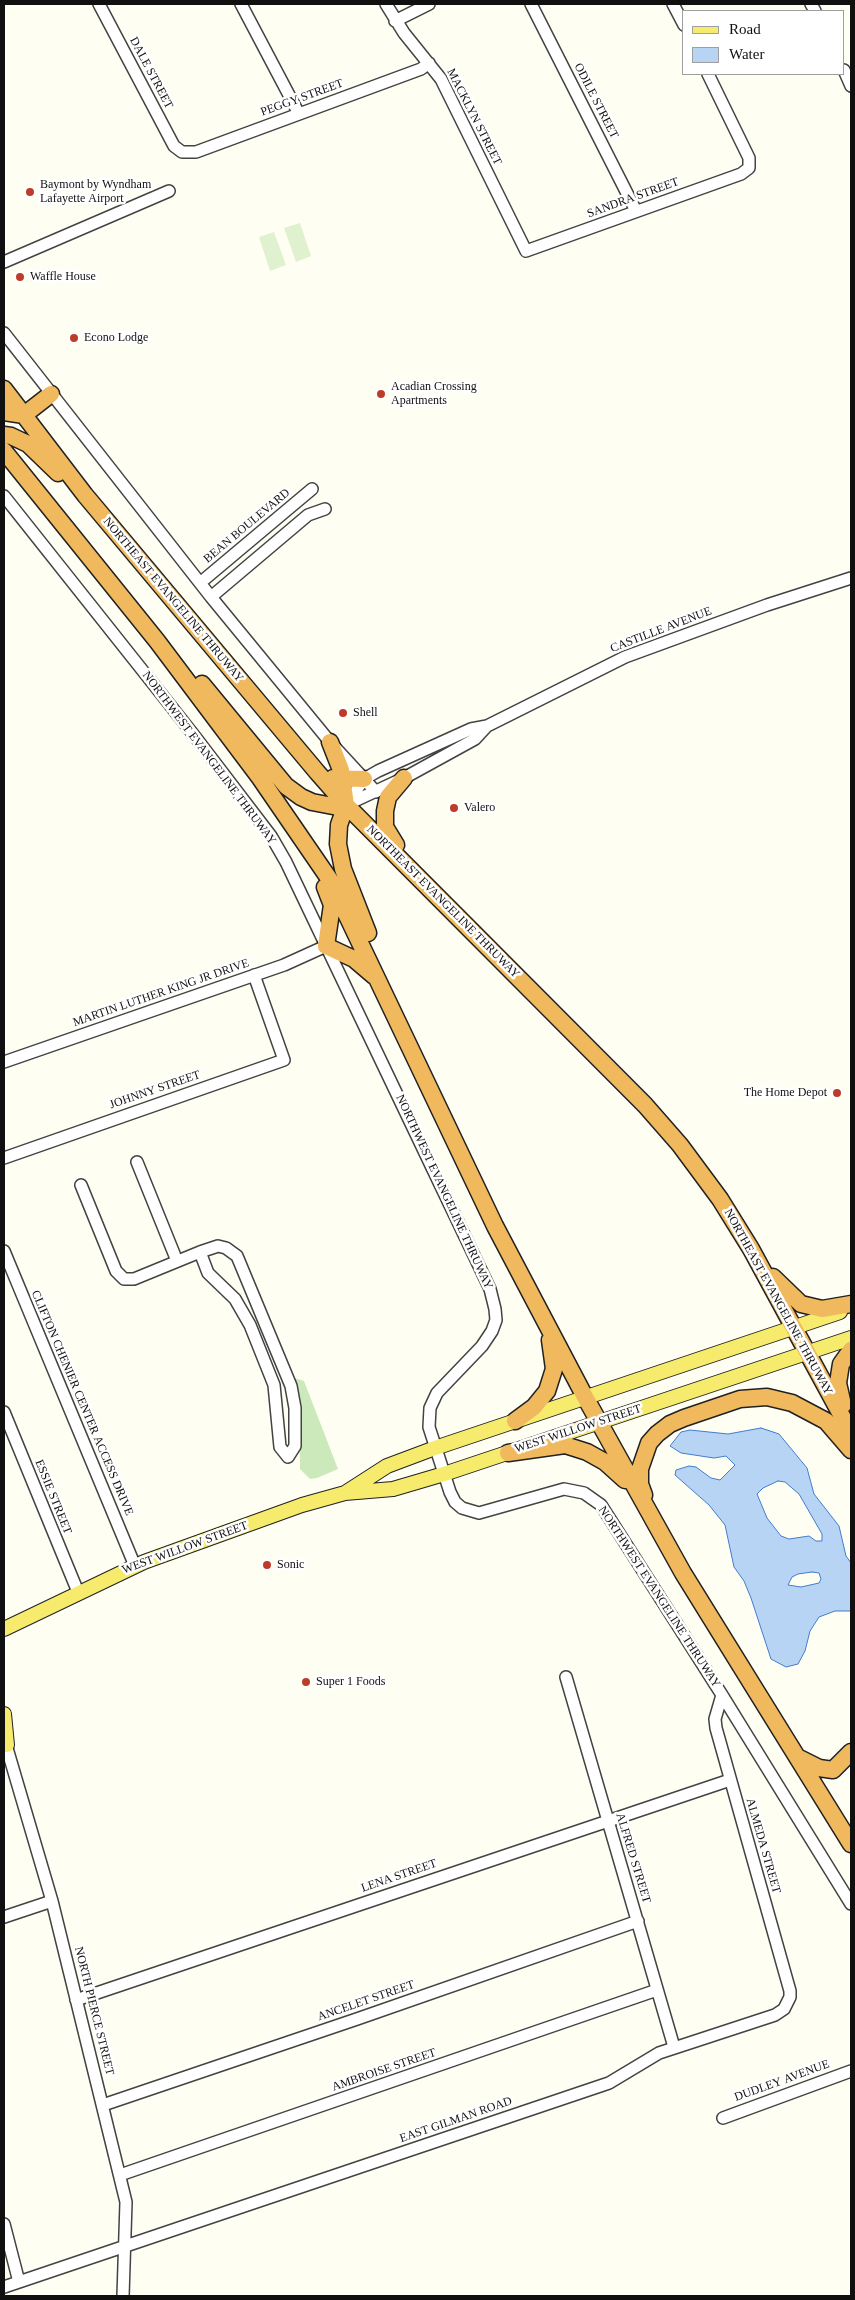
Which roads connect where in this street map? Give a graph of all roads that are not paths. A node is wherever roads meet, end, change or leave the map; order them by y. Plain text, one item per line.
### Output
1 (99, 4) edge
2 (241, 4) edge
3 (386, 4) edge
4 (429, 4) edge
5 (531, 4) edge
6 (673, 4) edge
7 (682, 21) edge
8 (395, 22) junction
9 (429, 63) junction
10 (845, 72) edge
11 (708, 75) edge
12 (851, 86) edge
13 (299, 114) junction
14 (182, 152) joint
15 (169, 191) dead end
16 (636, 211) junction
17 (526, 251) joint
18 (4, 262) edge
19 (4, 333) edge
20 (4, 389) edge
21 (50, 394) junction
22 (4, 412) edge
23 (24, 415) junction
24 (4, 435) edge
25 (4, 451) edge
26 (312, 489) dead end
27 (85, 495) junction
28 (4, 496) edge
29 (326, 509) dead end
30 (851, 578) edge
31 (200, 583) junction
32 (211, 598) junction
33 (157, 641) junction
34 (487, 726) junction
35 (330, 742) junction
36 (317, 772) junction
37 (342, 778) junction
38 (404, 778) junction
39 (364, 779) junction
40 (376, 792) junction
41 (346, 805) junction
42 (314, 859) junction
43 (412, 870) junction
44 (326, 946) junction
45 (254, 975) junction
46 (380, 981) junction
47 (4, 1062) edge
48 (419, 1066) junction
49 (5, 1158) edge
50 (137, 1162) dead end
51 (81, 1185) dead end
52 (4, 1250) edge
53 (200, 1252) junction
54 (754, 1255) junction
55 (177, 1261) junction
56 (851, 1306) edge
57 (263, 1319) junction
58 (250, 1325) junction
59 (793, 1327) junction
60 (548, 1328) junction
61 (851, 1338) edge
62 (851, 1350) edge
63 (808, 1353) junction
64 (585, 1397) junction
65 (293, 1398) junction
66 (276, 1400) junction
67 (4, 1412) edge
68 (515, 1421) junction
69 (599, 1422) junction
70 (850, 1431) edge
71 (435, 1448) junction
72 (851, 1450) edge
73 (508, 1453) junction
74 (444, 1474) junction
75 (637, 1492) junction
76 (344, 1494) junction
77 (654, 1522) junction
78 (135, 1566) junction
79 (78, 1592) junction
80 (5, 1632) edge
81 (566, 1677) dead end
82 (722, 1695) junction
83 (4, 1714) edge
84 (5, 1741) edge
85 (851, 1752) edge
86 (795, 1756) junction
87 (730, 1780) junction
88 (607, 1821) junction
89 (851, 1844) edge
90 (52, 1901) junction
91 (851, 1904) edge
92 (4, 1917) edge
93 (638, 1921) junction
94 (657, 1990) junction
95 (76, 2000) junction
96 (787, 2004) joint
97 (674, 2047) junction
98 (851, 2071) edge
99 (103, 2105) junction
100 (723, 2118) dead end
101 (120, 2175) junction
102 (4, 2224) edge
103 (125, 2246) junction
104 (19, 2282) junction
105 (4, 2287) edge
106 (123, 2296) edge

1 - 14 street, DALE STREET
2 - 13 street
3 - 8 street, MACKLYN STREET
4 - 8 street
5 - 16 street, ODILE STREET
6 - 7 street
8 - 9 street, MACKLYN STREET
9 - 13 street, PEGGY STREET
9 - 17 street, MACKLYN STREET
10 - 12 street
11 - 16 street, SANDRA STREET
13 - 14 street, PEGGY STREET
15 - 18 street
16 - 17 street, SANDRA STREET
19 - 21 street
20 - 23 highway, NORTHEAST EVANGELINE THRUWAY
21 - 23 highway
21 - 31 street
22 - 23 highway
23 - 27 highway, NORTHEAST EVANGELINE THRUWAY
24 - 27 highway
25 - 33 highway
26 - 31 street, BEAN BOULEVARD
27 - 36 highway, NORTHEAST EVANGELINE THRUWAY
28 - 44 street, NORTHWEST EVANGELINE THRUWAY
29 - 32 street
30 - 34 street, CASTILLE AVENUE
31 - 32 street
32 - 35 street
33 - 41 highway
33 - 42 highway
34 - 38 street, CASTILLE AVENUE
34 - 39 street, CASTILLE AVENUE
35 - 37 highway
35 - 39 street
36 - 37 highway
36 - 41 highway, NORTHEAST EVANGELINE THRUWAY
37 - 39 highway
37 - 41 highway
38 - 40 street, CASTILLE AVENUE
38 - 43 highway
39 - 40 street
39 - 41 street, CASTILLE AVENUE
40 - 41 street, CASTILLE AVENUE
41 - 43 highway, NORTHEAST EVANGELINE THRUWAY
41 - 48 highway
42 - 44 highway
42 - 46 highway
43 - 54 highway, NORTHEAST EVANGELINE THRUWAY
44 - 45 street, MARTIN LUTHER KING JR DRIVE
44 - 46 highway
44 - 71 street, NORTHWEST EVANGELINE THRUWAY
45 - 47 street, MARTIN LUTHER KING JR DRIVE
45 - 49 street, JOHNNY STREET
46 - 48 highway
48 - 60 highway
50 - 55 street
51 - 55 street
52 - 78 street, CLIFTON CHENIER CENTER ACCESS DRIVE
53 - 55 street
53 - 57 street
53 - 58 street
54 - 56 highway
54 - 59 highway, NORTHEAST EVANGELINE THRUWAY
56 - 59 main road, WEST WILLOW STREET
57 - 58 street
57 - 65 street
58 - 66 street
59 - 63 highway, NORTHEAST EVANGELINE THRUWAY
59 - 64 main road, WEST WILLOW STREET
60 - 64 highway
60 - 68 highway
61 - 63 main road, WEST WILLOW STREET
62 - 70 highway
63 - 69 main road, WEST WILLOW STREET
63 - 70 highway, NORTHEAST EVANGELINE THRUWAY
64 - 68 main road, WEST WILLOW STREET
64 - 69 highway
65 - 66 street
65 - 66 street
67 - 79 street, ESSIE STREET
68 - 71 main road, WEST WILLOW STREET
69 - 73 main road, WEST WILLOW STREET
69 - 75 highway
71 - 74 street, NORTHWEST EVANGELINE THRUWAY
71 - 76 main road, WEST WILLOW STREET
72 - 77 highway
73 - 74 main road, WEST WILLOW STREET
73 - 75 highway
74 - 76 main road, WEST WILLOW STREET
74 - 82 street, NORTHWEST EVANGELINE THRUWAY
75 - 77 highway
76 - 78 main road, WEST WILLOW STREET
77 - 86 highway
78 - 79 main road, WEST WILLOW STREET
79 - 80 main road, WEST WILLOW STREET
81 - 88 street, ALFRED STREET
82 - 87 street, ALMEDA STREET
82 - 91 street, NORTHWEST EVANGELINE THRUWAY
83 - 84 main road
84 - 90 street, NORTH PIERCE STREET
85 - 86 highway
86 - 89 highway
87 - 88 street, LENA STREET
87 - 96 street, ALMEDA STREET
88 - 93 street, ALFRED STREET
88 - 95 street, LENA STREET
90 - 92 street
90 - 95 street, NORTH PIERCE STREET
93 - 94 street, ALFRED STREET
93 - 99 street, ANCELET STREET
94 - 97 street, ALFRED STREET
94 - 101 street, AMBROISE STREET
95 - 99 street, NORTH PIERCE STREET
96 - 97 street, EAST GILMAN ROAD
97 - 103 street, EAST GILMAN ROAD
98 - 100 street, DUDLEY AVENUE
99 - 101 street, NORTH PIERCE STREET
101 - 103 street, NORTH PIERCE STREET
102 - 104 street
103 - 104 street, EAST GILMAN ROAD
103 - 106 street, NORTH PIERCE STREET
104 - 105 street, EAST GILMAN ROAD

